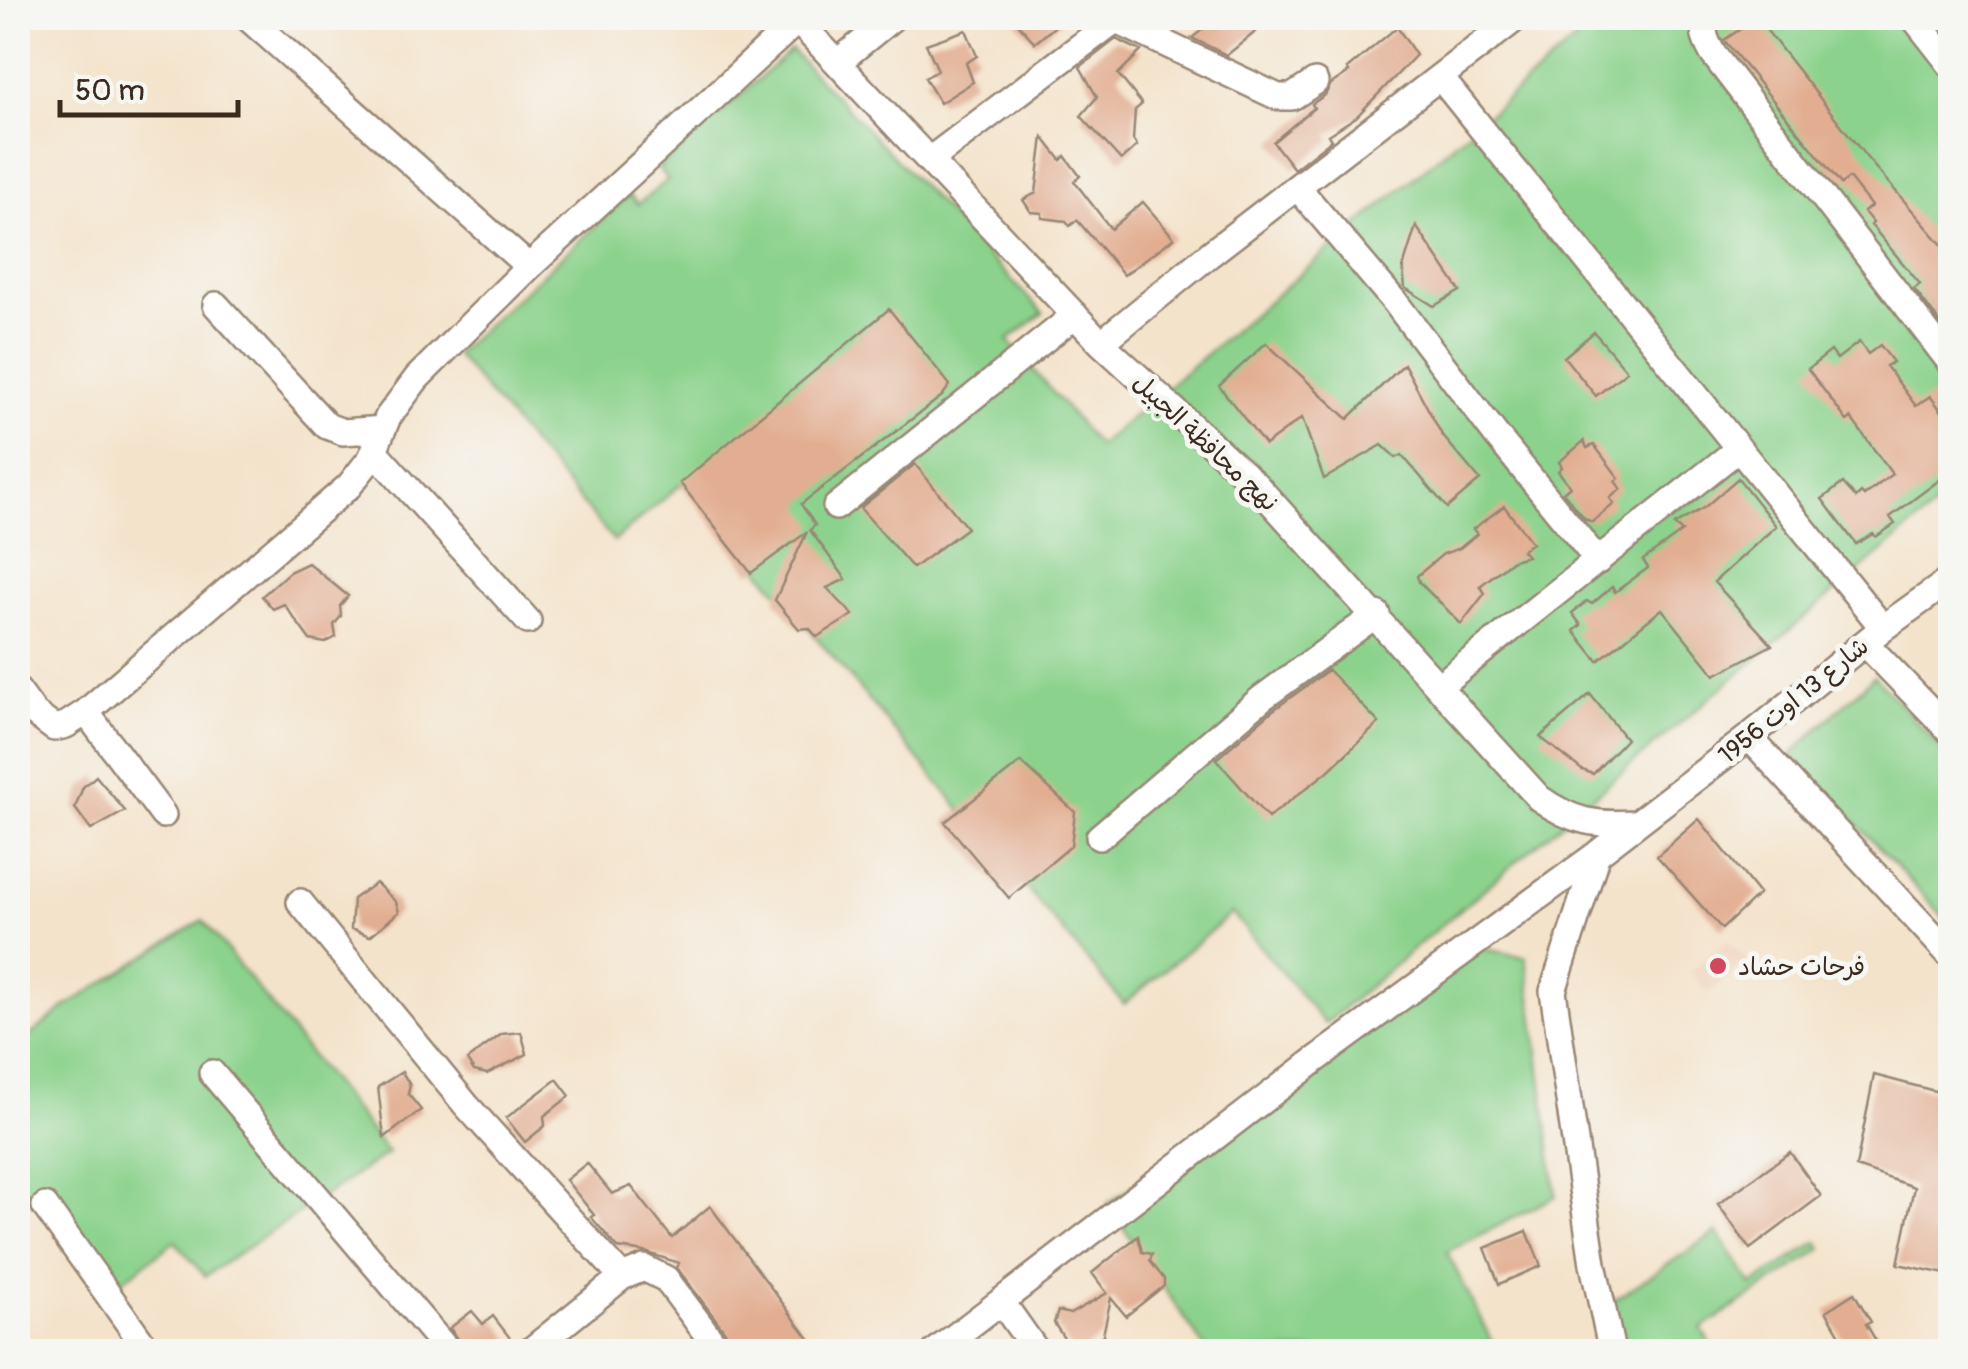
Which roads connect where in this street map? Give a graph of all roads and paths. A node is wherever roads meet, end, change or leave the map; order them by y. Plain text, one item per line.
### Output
1 (248, 18) edge
2 (892, 18) edge
3 (1516, 18) edge
4 (1708, 18) edge
5 (1914, 18) edge
6 (796, 19) edge
7 (1116, 19) edge
8 (838, 62) junction
9 (1950, 64) edge
10 (1440, 77) junction
11 (1315, 82) dead end
12 (931, 159) junction
13 (1298, 188) junction
14 (528, 267) junction
15 (216, 305) dead end
16 (1075, 315) junction
17 (1101, 343) junction
18 (1950, 362) edge
19 (378, 440) junction
20 (1737, 450) junction
21 (836, 506) dead end
22 (1598, 562) junction
23 (1950, 580) edge
24 (1377, 614) junction
25 (528, 621) dead end
26 (1874, 636) junction
27 (1440, 686) junction
28 (18, 691) edge
29 (86, 712) junction
30 (1950, 732) edge
31 (1749, 737) junction
32 (163, 815) dead end
33 (1636, 822) junction
34 (1100, 837) dead end
35 (1597, 854) junction
36 (300, 902) dead end
37 (1950, 954) edge
38 (212, 1074) dead end
39 (45, 1206) dead end
40 (622, 1277) junction
41 (1000, 1300) junction
42 (149, 1352) edge
43 (449, 1352) edge
44 (529, 1352) edge
45 (720, 1352) edge
46 (934, 1352) edge
47 (1037, 1352) edge
48 (1612, 1352) edge

1 - 14 street
2 - 8 street
3 - 10 street
4 - 18 street
5 - 9 street
6 - 8 street, نهج محافظة الجبيل
6 - 14 street
7 - 11 street
7 - 12 street
8 - 12 street, نهج محافظة الجبيل
10 - 13 street
10 - 20 street
12 - 16 street, نهج محافظة الجبيل
13 - 17 street
13 - 22 street
14 - 19 street
15 - 19 street
16 - 17 street, نهج محافظة الجبيل
16 - 21 street
17 - 24 street, نهج محافظة الجبيل
19 - 25 street
19 - 29 street
20 - 22 street
20 - 26 street
22 - 27 street
23 - 26 street, شارع 13 اوت 1956
24 - 27 street, نهج محافظة الجبيل
24 - 34 street
26 - 30 street
26 - 31 street, شارع 13 اوت 1956
27 - 33 street, نهج محافظة الجبيل
28 - 29 street
29 - 32 street
31 - 33 street, شارع 13 اوت 1956
31 - 37 street
33 - 35 street, شارع 13 اوت 1956
35 - 41 street, شارع 13 اوت 1956
35 - 48 street
36 - 40 street
38 - 43 street
39 - 42 street
40 - 44 street
40 - 45 street
41 - 46 street, شارع 13 اوت 1956
41 - 47 street

